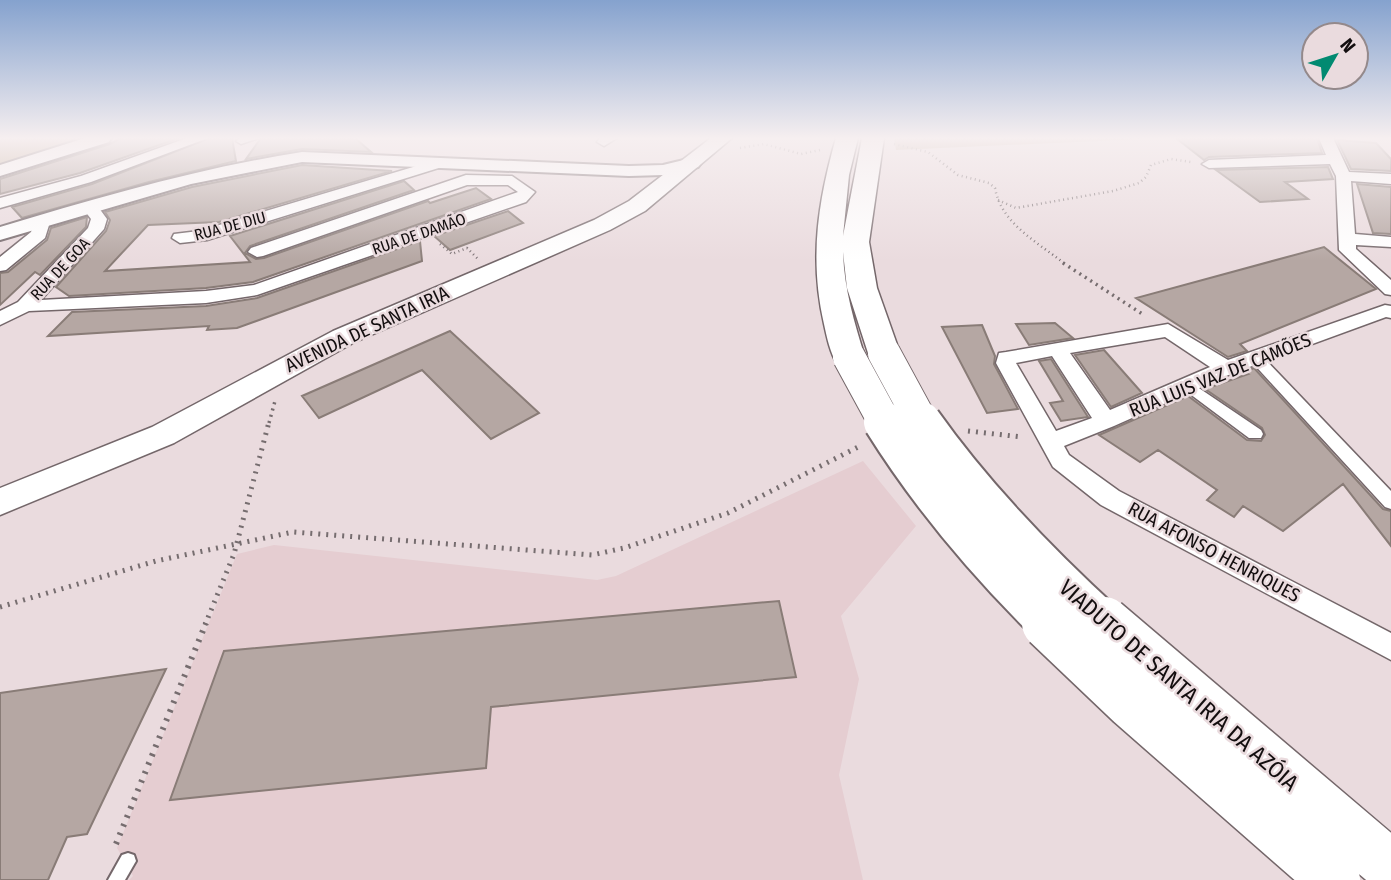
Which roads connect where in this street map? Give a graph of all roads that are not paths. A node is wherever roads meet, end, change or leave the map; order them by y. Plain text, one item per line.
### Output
1 (47, 179) edge
2 (86, 179) edge
3 (190, 179) edge
4 (387, 179) edge
5 (629, 179) edge
6 (639, 179) edge
7 (672, 179) edge
8 (834, 179) edge
9 (872, 179) edge
10 (1343, 179) edge
11 (664, 185) junction
12 (319, 200) junction
13 (3, 202) edge
14 (637, 206) junction
15 (90, 207) junction
16 (42, 222) junction
17 (339, 222) junction
18 (0, 234) edge
19 (180, 238) dead end
20 (1348, 239) junction
21 (1391, 242) edge
22 (367, 251) junction
23 (257, 252) dead end
24 (0, 266) edge
25 (1391, 290) edge
26 (25, 306) junction
27 (1391, 312) edge
28 (0, 319) edge
29 (1058, 350) junction
30 (866, 355) junction
31 (1256, 358) junction
32 (1226, 368) junction
33 (1187, 385) junction
34 (1106, 421) junction
35 (1255, 434) dead end
36 (1050, 442) junction
37 (0, 502) edge
38 (1391, 502) edge
39 (1391, 647) edge
40 (128, 861) dead end
41 (1391, 867) edge
42 (116, 880) edge
43 (1334, 880) edge

1 - 13 street
2 - 13 street
3 - 15 street
4 - 12 street, RUA DE DIU
5 - 14 street
6 - 11 street
7 - 11 main road, AVENIDA DE SANTA IRIA
8 - 30 highway
9 - 30 highway
10 - 20 street
11 - 14 main road, AVENIDA DE SANTA IRIA
12 - 17 street
12 - 19 street, RUA DE DIU
14 - 37 main road, AVENIDA DE SANTA IRIA
15 - 16 street
15 - 26 street, RUA DE GOA
16 - 18 street
16 - 24 street
17 - 22 street
17 - 22 street, RUA DE DAMÃO
17 - 23 street, RUA DE DAMÃO
20 - 21 street
20 - 25 street
22 - 26 street, RUA DE DAMÃO
26 - 28 street, RUA DE GOA
27 - 31 street, RUA LUIS VAZ DE CAMÕES
29 - 32 street
29 - 34 street
29 - 36 street, RUA AFONSO HENRIQUES
30 - 41 highway, VIADUTO DE SANTA IRIA DA AZÓIA, bridge
30 - 43 highway, VIADUTO DE SANTA IRIA DA AZÓIA, bridge
31 - 32 street, RUA LUIS VAZ DE CAMÕES
31 - 38 street
32 - 33 street, RUA LUIS VAZ DE CAMÕES
33 - 34 street, RUA LUIS VAZ DE CAMÕES
33 - 35 street
34 - 36 street, RUA LUIS VAZ DE CAMÕES
36 - 39 street, RUA AFONSO HENRIQUES
40 - 42 lane

